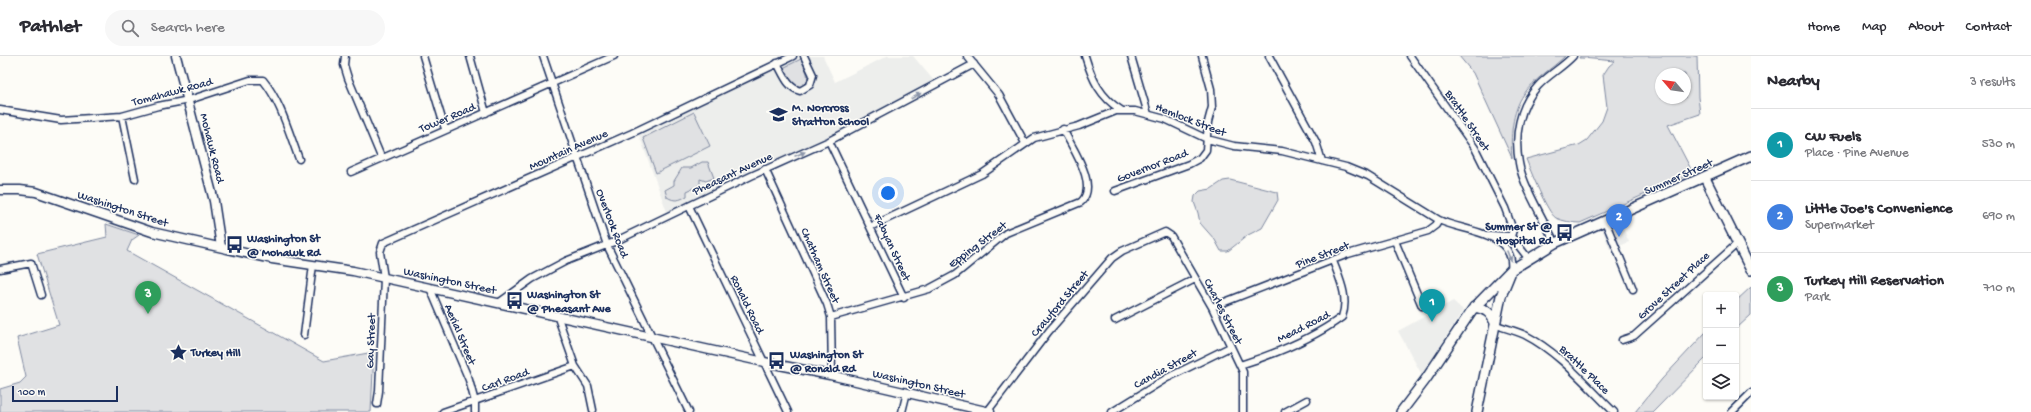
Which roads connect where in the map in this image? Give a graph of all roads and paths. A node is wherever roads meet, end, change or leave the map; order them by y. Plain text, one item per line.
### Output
1 (176, 56) edge
2 (345, 56) edge
3 (423, 56) edge
4 (470, 56) edge
5 (543, 56) edge
6 (614, 56) edge
7 (793, 56) edge
8 (804, 56) edge
9 (967, 56) edge
10 (1085, 56) edge
11 (1131, 56) edge
12 (1202, 56) edge
13 (1269, 56) edge
14 (1410, 56) edge
15 (1573, 56) edge
16 (777, 63) junction
17 (974, 64) junction
18 (552, 84) junction
19 (188, 100) junction
20 (0, 110) edge
21 (1122, 111) junction
22 (486, 113) junction
23 (1148, 114) junction
24 (122, 116) junction
25 (445, 129) junction
26 (1063, 130) junction
27 (1207, 139) junction
28 (829, 141) junction
29 (1025, 143) junction
30 (577, 156) junction
31 (1751, 156) edge
32 (381, 157) junction
33 (299, 159) dead end
34 (1322, 161) junction
35 (765, 169) junction
36 (351, 172) dead end
37 (1705, 178) junction
38 (134, 179) dead end
39 (0, 190) edge
40 (1114, 191) dead end
41 (688, 206) junction
42 (1439, 220) junction
43 (1605, 221) junction
44 (872, 226) junction
45 (1166, 232) joint
46 (1488, 235) junction
47 (1511, 236) junction
48 (1395, 241) junction
49 (1503, 242) junction
50 (1555, 243) junction
51 (1738, 243) junction
52 (607, 244) junction
53 (221, 247) junction
54 (1528, 258) junction
55 (1333, 261) junction
56 (313, 265) junction
57 (0, 269) edge
58 (1511, 270) junction
59 (1751, 270) edge
60 (384, 278) junction
61 (1195, 278) junction
62 (430, 288) junction
63 (1633, 289) dead end
64 (41, 295) dead end
65 (904, 298) junction
66 (500, 302) junction
67 (1422, 306) dead end
68 (1212, 307) junction
69 (1474, 307) junction
70 (557, 315) junction
71 (831, 317) junction
72 (1115, 320) dead end
73 (1496, 325) junction
74 (304, 335) dead end
75 (653, 337) junction
76 (1622, 340) dead end
77 (1230, 347) junction
78 (764, 362) junction
79 (1240, 365) junction
80 (575, 366) junction
81 (832, 375) junction
82 (907, 392) junction
83 (1751, 393) edge
84 (1307, 400) dead end
85 (475, 402) junction
86 (377, 404) dead end
87 (593, 410) dead end
88 (1242, 410) edge
89 (443, 412) edge
90 (475, 412) edge
91 (689, 412) edge
92 (788, 412) edge
93 (902, 412) edge
94 (988, 412) edge
95 (1112, 412) edge
96 (1284, 412) edge
97 (1400, 412) edge
98 (1477, 412) edge
99 (1614, 412) edge
100 (1732, 412) edge

1 - 19 street, Mohawk Road
2 - 32 street
3 - 25 street
4 - 22 street
5 - 18 street, Overlook Road
6 - 18 street, Tower Road
7 - 16 street, Mountain Avenue
8 - 16 street
9 - 17 street
10 - 21 street
11 - 23 street
12 - 27 street, Governor Road
13 - 34 street
14 - 47 street, Brattle Street
15 - 50 street
16 - 30 street, Mountain Avenue
28 -> 17 street, Pheasant Avenue
17 - 29 street
18 - 22 street, Tower Road
18 - 30 street, Overlook Road
19 - 24 street, Tomahawk Road
19 - 33 street, Tomahawk Road
19 - 53 street, Mohawk Road
20 - 24 street, Tomahawk Road
21 - 23 street, Hemlock Street
21 - 26 street, Hemlock Street
22 - 25 street, Tower Road
23 - 27 street, Hemlock Street
24 - 38 street
25 - 32 street, Tower Road
26 - 29 street, Hemlock Street
26 - 65 street, Epping Street
27 - 34 street, Hemlock Street
27 - 40 street, Governor Road
35 -> 28 street, Pheasant Avenue
28 - 44 street, Fabyan Street
29 - 44 street, Hemlock Street
30 - 52 street, Overlook Road
30 - 60 street, Mountain Avenue
31 - 37 main road, Summer Street
32 - 36 street, Tower Road
34 - 42 street, Hemlock Street
35 - 41 street, Pheasant Avenue
35 - 71 street, Chatham Street
37 - 43 main road, Summer Street
37 - 51 main road
39 - 53 street, Washington Street
41 - 52 street, Pheasant Avenue
41 - 78 street, Ronald Road
42 - 46 street, Hemlock Street
42 - 48 street, Pine Street
43 - 50 main road, Summer Street
43 - 63 street
44 - 65 street, Fabyan Street
45 - 61 street, Charles Street
45 - 94 street, Crawford Street
46 - 47 street, Hemlock Street
46 - 49 street, Hemlock Street
47 - 49 street
47 - 54 street
48 - 55 street, Pine Street
48 - 67 street
49 -> 58 street
50 - 54 main road, Summer Street
51 - 59 main road
51 - 76 street, Grove Street Place
52 - 66 street, Pheasant Avenue
52 - 75 street, Overlook Road
53 - 56 street, Washington Street
54 - 58 main road, Summer Street
55 - 68 street, Pine Street
55 - 79 street, Mead Road
56 - 60 street, Washington Street
56 - 74 street
57 - 64 street
58 - 69 main road, Summer Street
58 - 73 main road
60 - 62 street, Washington Street
60 - 86 street, Gay Street
61 - 68 street, Charles Street
61 - 72 street
62 - 66 street, Washington Street
62 - 85 street, Aerial Street
65 - 71 street, Epping Street
66 - 70 street, Washington Street
68 - 77 street, Charles Street
69 - 73 main road
69 - 97 main road, Summer Street
70 - 75 street, Washington Street
70 - 80 street
71 - 81 street, Chatham Street
73 - 98 main road
73 - 99 street, Brattle Place
75 - 78 street, Washington Street
75 - 91 street, Overlook Road
77 - 79 street, Charles Street
77 - 95 street, Candia Street
78 - 81 street, Washington Street
78 - 92 street, Ronald Road
79 - 88 street, Charles Street
80 - 85 street, Carl Road
80 - 87 street
81 - 82 street, Washington Street
82 - 93 street
82 - 94 street, Washington Street
83 - 100 street
84 - 96 street
85 - 89 street, Carl Road
85 - 90 street, Aerial Street

